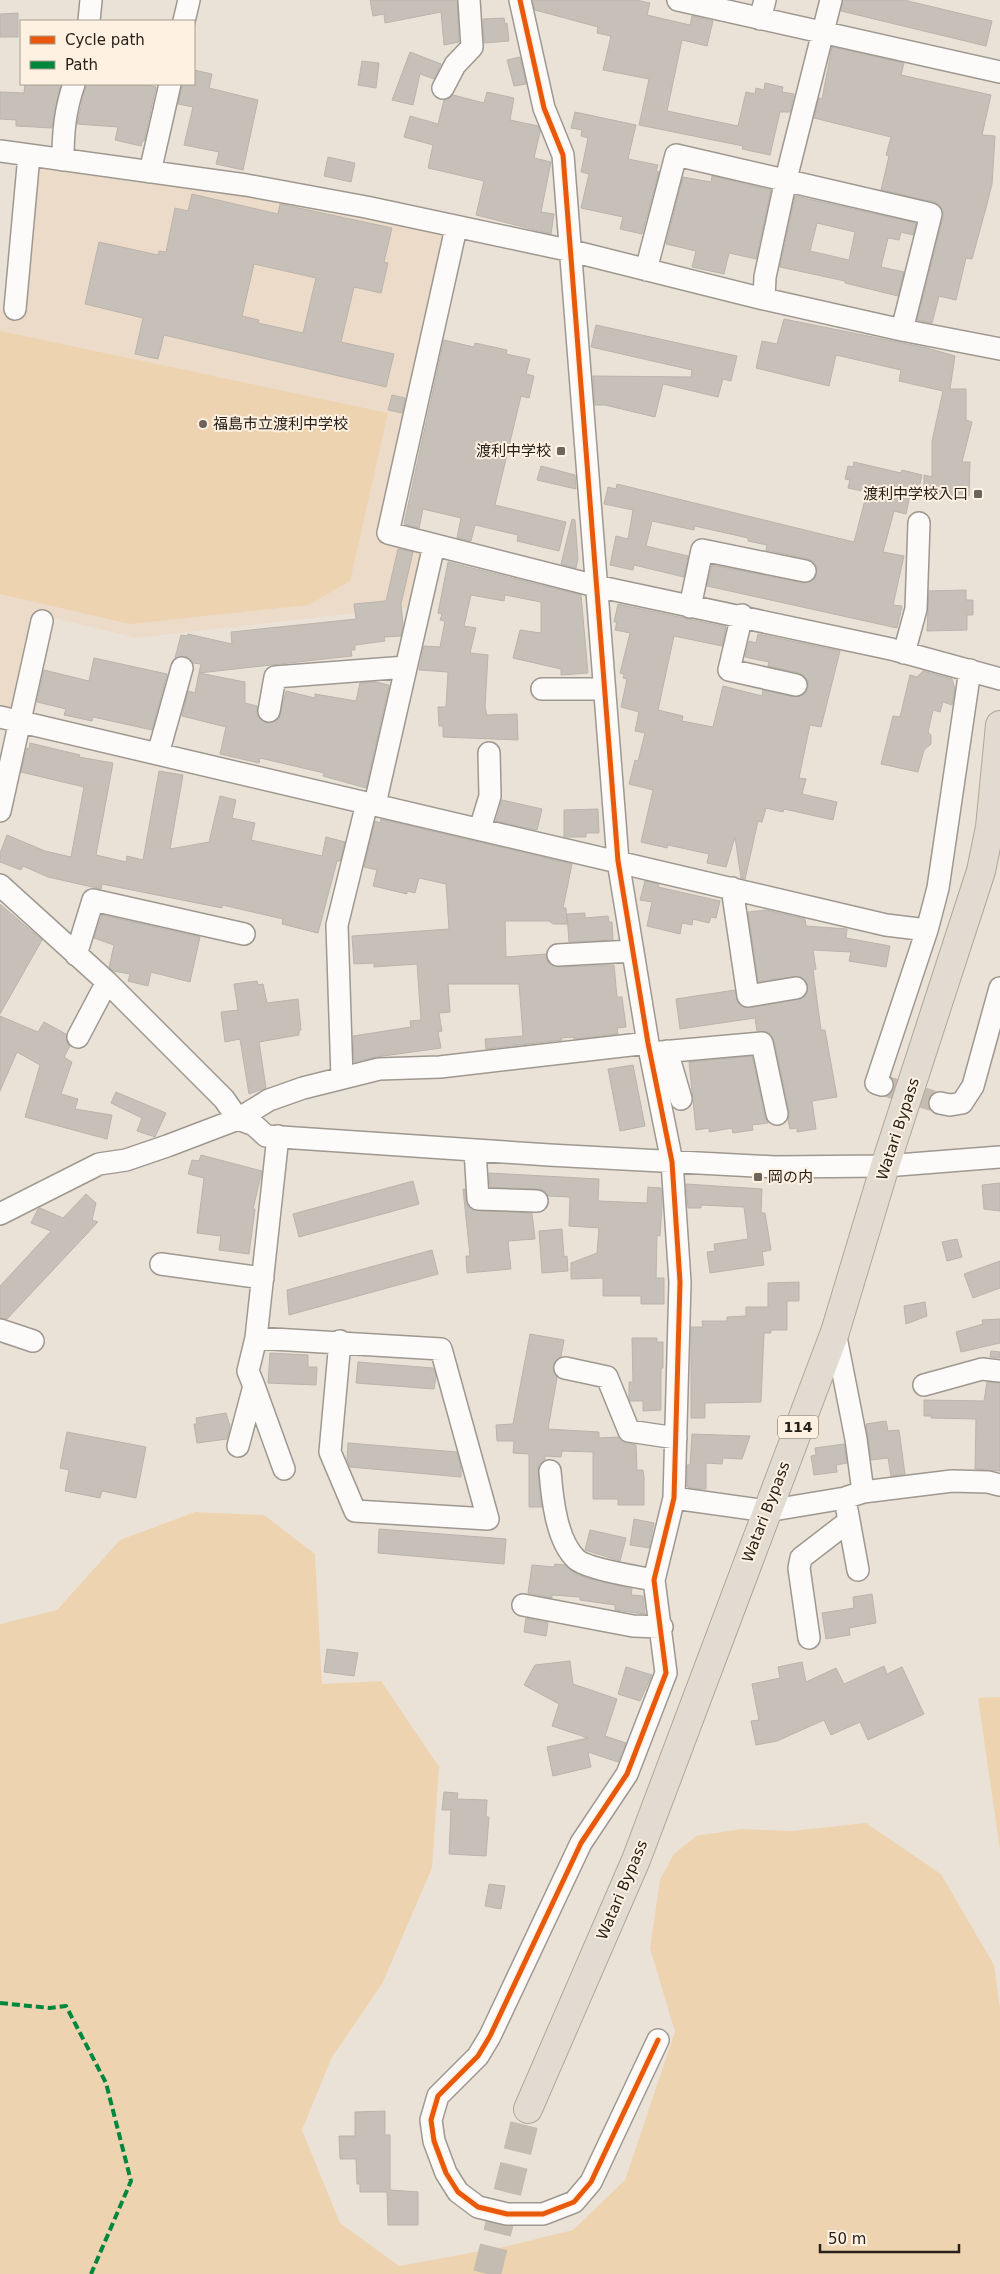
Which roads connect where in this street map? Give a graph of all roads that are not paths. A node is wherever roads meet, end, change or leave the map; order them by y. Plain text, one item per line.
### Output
1 (91, 0) edge
2 (189, 0) edge
3 (468, 0) edge
4 (520, 0) edge
5 (678, 0) edge
6 (831, 0) edge
7 (763, 9) edge
8 (89, 20) edge
9 (184, 20) edge
10 (824, 33) junction
11 (1000, 72) edge
12 (74, 85) edge
13 (170, 85) edge
14 (443, 88) dead end
15 (0, 151) edge
16 (29, 156) junction
17 (63, 160) junction
18 (150, 172) junction
19 (786, 179) junction
20 (456, 228) junction
21 (572, 251) junction
22 (646, 270) junction
23 (764, 299) junction
24 (15, 309) dead end
25 (902, 330) junction
26 (1000, 349) edge
27 (919, 523) dead end
28 (434, 545) junction
29 (805, 571) dead end
30 (596, 586) junction
31 (690, 607) junction
32 (742, 615) junction
33 (42, 621) dead end
34 (904, 653) junction
35 (406, 667) junction
36 (182, 668) dead end
37 (970, 670) junction
38 (1000, 679) edge
39 (796, 686) dead end
40 (542, 689) dead end
41 (604, 689) junction
42 (269, 711) dead end
43 (10, 719) edge
44 (1000, 725) edge
45 (489, 753) dead end
46 (158, 754) junction
47 (371, 803) junction
48 (0, 811) edge
49 (480, 829) junction
50 (618, 861) junction
51 (0, 885) edge
52 (732, 888) junction
53 (927, 930) junction
54 (244, 934) dead end
55 (633, 951) junction
56 (76, 956) junction
57 (558, 956) dead end
58 (107, 982) junction
59 (796, 988) dead end
60 (1000, 988) edge
61 (78, 1037) dead end
62 (655, 1049) junction
63 (342, 1078) junction
64 (882, 1085) dead end
65 (681, 1099) dead end
66 (940, 1103) tunnel mouth
67 (777, 1114) dead end
68 (238, 1119) junction
69 (272, 1136) junction
70 (475, 1150) junction
71 (1000, 1157) edge
72 (672, 1162) junction
73 (885, 1166) junction
74 (537, 1201) dead end
75 (0, 1214) edge
76 (161, 1264) dead end
77 (263, 1278) junction
78 (0, 1330) edge
79 (835, 1332) junction
80 (256, 1338) junction
81 (33, 1341) dead end
82 (340, 1341) junction
83 (565, 1368) dead end
84 (1000, 1371) edge
85 (924, 1385) dead end
86 (254, 1386) junction
87 (676, 1438) junction
88 (238, 1446) dead end
89 (284, 1469) dead end
90 (550, 1471) dead end
91 (1000, 1485) edge
92 (854, 1495) junction
93 (674, 1498) junction
94 (766, 1511) junction
95 (849, 1521) junction
96 (858, 1570) dead end
97 (654, 1580) junction
98 (523, 1605) dead end
99 (662, 1627) junction
100 (809, 1638) dead end
101 (658, 2040) dead end
102 (528, 2109) tunnel mouth

1 - 8 street
2 - 9 street
3 - 14 street
4 - 21 street
5 - 7 street
6 - 10 street
7 - 10 street
10 - 11 street
10 - 19 street
12 - 17 street
13 - 18 street
15 - 16 street
16 - 17 street
16 - 24 street
17 - 18 street
18 - 20 street
19 - 22 street
19 - 23 street
19 - 25 street
20 - 21 street
20 - 28 street
21 - 22 street
21 - 30 street
22 - 23 street
23 - 25 street
25 - 26 street
27 - 34 street
28 - 30 street
28 - 35 street
29 - 31 street
30 - 31 street
30 - 41 street
31 - 32 street
32 - 34 street
32 - 39 street
33 - 43 street
34 - 37 street
35 - 42 street
35 - 47 street
36 - 46 street
37 - 38 street
37 - 53 street
40 - 41 street
41 - 50 street
43 - 46 street
43 - 48 street
44 - 73 highway, Watari Bypass / 114
45 - 49 street
46 - 47 street
47 - 49 street
47 - 63 street
49 - 50 street
50 - 52 street
50 - 55 street
51 - 56 street
52 - 53 street
52 - 59 street
53 - 64 street
54 - 56 street
55 - 57 street
55 - 62 street
56 - 58 street
58 - 61 street
58 - 68 street
60 - 66 street
62 - 63 street
62 - 65 street
62 - 67 street
62 - 72 street
63 - 68 street
68 - 69 street
68 - 75 street
69 - 70 street
69 - 77 street
70 - 72 street
70 - 74 street
71 - 73 street
72 - 73 street
72 - 87 street
73 - 79 highway, Watari Bypass / 114
76 - 77 street
77 - 80 street
78 - 81 street
79 - 92 street
79 - 94 highway, Watari Bypass / 114
80 - 82 street
80 - 86 street
82 - 82 street
83 - 87 street
84 - 85 street
86 - 88 street
86 - 89 street
87 - 93 street
90 - 97 street
91 - 92 street
92 - 94 street
92 - 95 street
93 - 94 street
93 - 97 street
94 - 102 highway, Watari Bypass / 114
95 - 96 street
95 - 100 street
97 - 99 street
98 - 99 street
99 - 101 street

